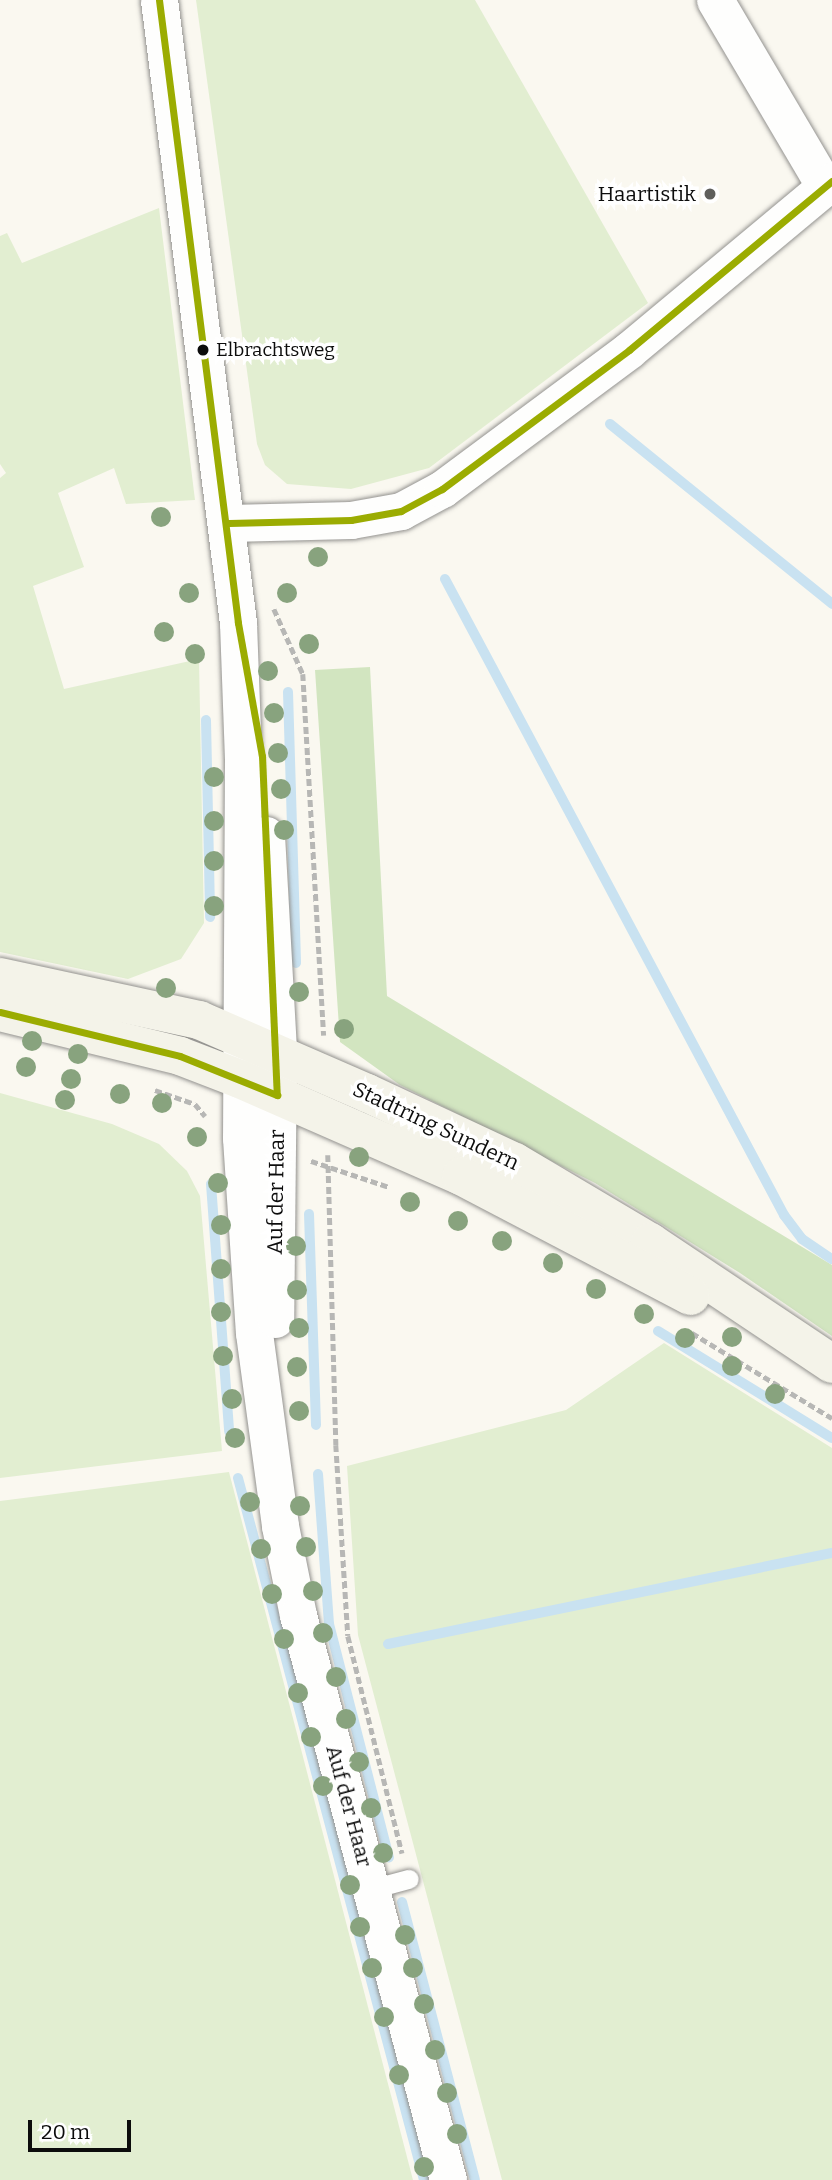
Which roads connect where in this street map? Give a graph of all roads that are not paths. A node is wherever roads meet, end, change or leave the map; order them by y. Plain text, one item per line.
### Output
1 (159, 0) edge
2 (715, 0) edge
3 (829, 184) edge
4 (229, 523) junction
5 (239, 623) junction
6 (0, 977) edge
7 (0, 1012) edge
8 (241, 1036) junction
9 (278, 1052) junction
10 (240, 1079) junction
11 (277, 1095) junction
12 (832, 1364) edge
13 (832, 1370) edge
14 (270, 1428) junction
15 (409, 1880) road end
16 (371, 1889) junction
17 (448, 2180) edge

1 - 4 street, Auf der Haar
2 - 3 street
3 - 4 street
4 - 5 street, Auf der Haar
5 - 8 street, Auf der Haar
5 - 9 street, Auf der Haar
6 - 8 main road, Stadtring Sundern
7 - 10 main road, Stadtring Sundern
8 - 9 main road, Stadtring Sundern
8 - 10 street, Auf der Haar
9 - 11 street, Auf der Haar
9 - 12 main road, Stadtring Sundern
10 - 11 main road, Stadtring Sundern
10 - 14 street, Auf der Haar
11 - 13 main road, Stadtring Sundern
11 - 14 street, Auf der Haar
14 - 16 street, Auf der Haar
15 - 16 lane
16 - 17 street, Auf der Haar

